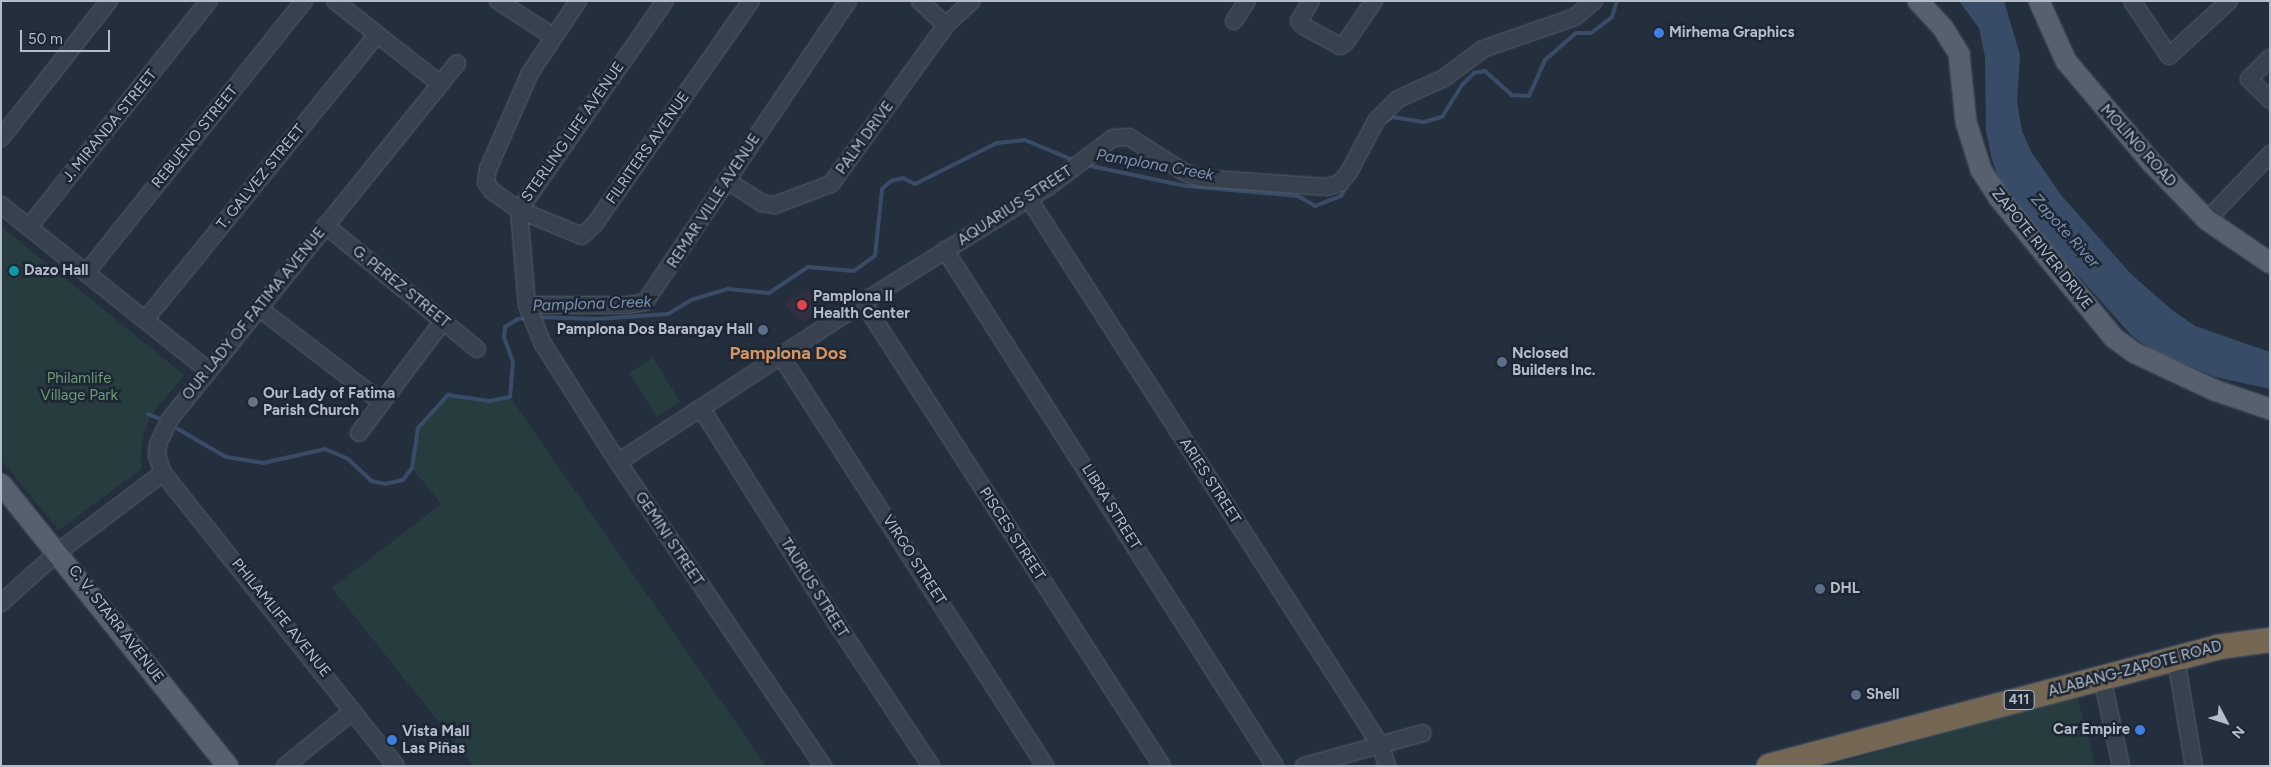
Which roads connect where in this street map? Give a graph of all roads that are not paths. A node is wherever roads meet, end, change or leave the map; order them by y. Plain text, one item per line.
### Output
1 (109, 1) edge
2 (209, 1) edge
3 (304, 1) edge
4 (335, 1) edge
5 (498, 1) edge
6 (578, 1) edge
7 (665, 1) edge
8 (751, 1) edge
9 (848, 1) edge
10 (920, 1) edge
11 (972, 1) edge
12 (1247, 1) edge
13 (1311, 1) edge
14 (1374, 1) edge
15 (1594, 1) edge
16 (1918, 1) edge
17 (2039, 1) edge
18 (2132, 1) edge
19 (2229, 1) edge
20 (1234, 21) dead end
21 (946, 25) junction
22 (377, 35) junction
23 (553, 36) junction
24 (2270, 58) edge
25 (456, 63) dead end
26 (440, 84) junction
27 (2270, 100) edge
28 (1, 138) edge
29 (2270, 154) edge
30 (726, 180) junction
31 (1029, 199) junction
32 (1, 205) edge
33 (519, 210) junction
34 (2207, 220) junction
35 (325, 225) junction
36 (29, 227) junction
37 (945, 250) junction
38 (2270, 263) edge
39 (86, 272) junction
40 (862, 302) junction
41 (259, 308) junction
42 (531, 315) junction
43 (145, 320) junction
44 (442, 321) junction
45 (477, 349) dead end
46 (781, 356) junction
47 (209, 370) junction
48 (382, 402) junction
49 (701, 408) junction
50 (2270, 409) edge
51 (359, 433) dead end
52 (618, 462) junction
53 (163, 473) junction
54 (1, 484) edge
55 (58, 552) junction
56 (1, 603) edge
57 (2270, 640) edge
58 (2176, 659) junction
59 (2102, 678) junction
60 (353, 711) junction
61 (1423, 733) dead end
62 (1381, 746) junction
63 (228, 766) edge
64 (285, 766) edge
65 (396, 766) edge
66 (824, 766) edge
67 (931, 766) edge
68 (1045, 766) edge
69 (1162, 766) edge
70 (1275, 766) edge
71 (1304, 766) edge
72 (1387, 766) edge
73 (1769, 766) edge
74 (2121, 766) edge
75 (2194, 766) edge

1 - 28 street
2 - 36 street, J. MIRANDA STREET
3 - 39 street, REBUENO STREET
4 - 22 street
5 - 23 street
6 - 23 street, FILRITERS AVENUE
7 - 33 street, STERLING LIFE AVENUE
8 - 33 street, FILRITERS AVENUE
9 - 30 street, REMAR VILLE AVENUE
10 - 21 street
11 - 21 street, PALM DRIVE
12 - 20 street
13 - 14 street
15 - 31 street, AQUARIUS STREET
16 - 50 main road, ZAPOTE RIVER DRIVE
17 - 34 main road, MOLINO ROAD
18 - 19 street
21 - 30 street, PALM DRIVE
22 - 26 street
22 - 43 street, T. GALVEZ STREET
23 - 33 street, FILRITERS AVENUE
24 - 27 street
25 - 26 street, OUR LADY OF FATIMA AVENUE
26 - 35 street, OUR LADY OF FATIMA AVENUE
29 - 34 street
30 - 42 street, REMAR VILLE AVENUE
31 - 37 street, AQUARIUS STREET
31 - 62 street, ARIES STREET
32 - 36 street
33 - 42 street, STERLING LIFE AVENUE
34 - 38 main road, MOLINO ROAD
35 - 41 street, OUR LADY OF FATIMA AVENUE
35 - 44 street, G. PEREZ STREET
36 - 39 street
37 - 40 street, AQUARIUS STREET
37 - 70 street, LIBRA STREET
39 - 43 street
40 - 46 street, AQUARIUS STREET
40 - 69 street, PISCES STREET
41 - 47 street, OUR LADY OF FATIMA AVENUE
41 - 48 street
42 - 52 street, GEMINI STREET
43 - 47 street
44 - 45 street, G. PEREZ STREET
44 - 48 street
46 - 49 street, AQUARIUS STREET
46 - 68 street, VIRGO STREET
47 - 53 street, OUR LADY OF FATIMA AVENUE
48 - 51 street
49 - 52 street, AQUARIUS STREET
49 - 67 street, TAURUS STREET
52 - 66 street, GEMINI STREET
53 - 55 street
53 - 60 street, PHILAMLIFE AVENUE
54 - 55 main road, C. V. STARR AVENUE
55 - 56 street
55 - 63 main road, C. V. STARR AVENUE
57 - 58 highway, ALABANG-ZAPOTE ROAD / 411
58 - 59 highway, ALABANG-ZAPOTE ROAD / 411
58 - 75 street
59 - 73 highway, ALABANG-ZAPOTE ROAD / 411
59 - 74 street
60 - 64 street
60 - 65 street, PHILAMLIFE AVENUE
61 - 62 street
62 - 71 street
62 - 72 street, ARIES STREET

